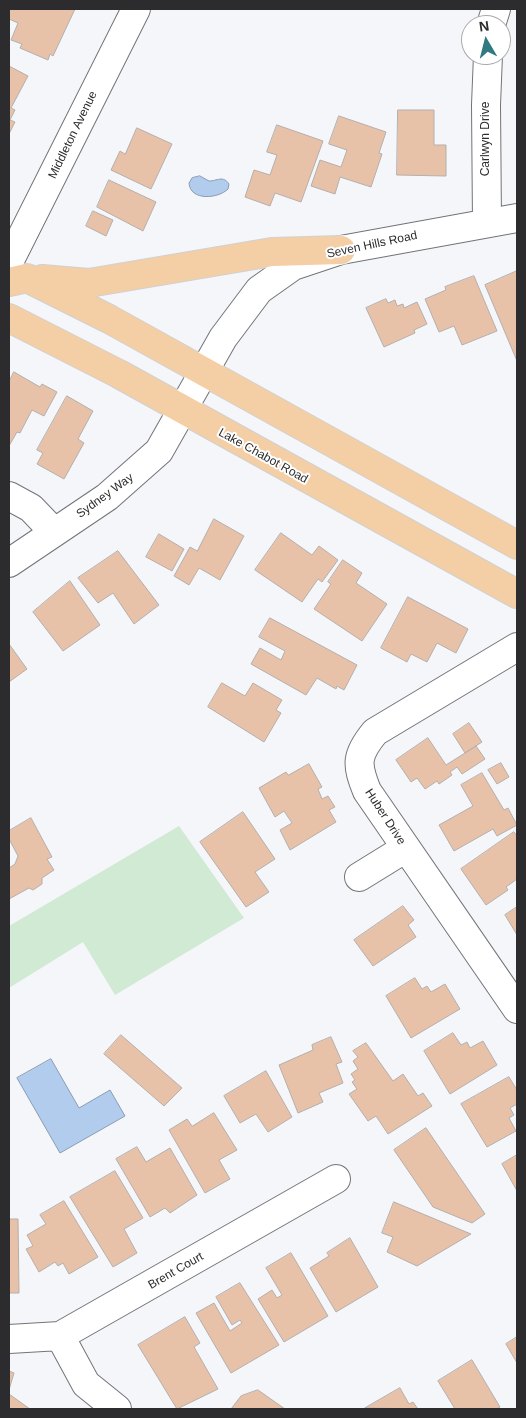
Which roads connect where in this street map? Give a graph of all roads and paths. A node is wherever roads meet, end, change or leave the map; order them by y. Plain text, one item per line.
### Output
1 (136, 9) edge
2 (488, 65) edge
3 (517, 218) edge
4 (487, 223) junction
5 (341, 250) junction
6 (15, 274) edge
7 (9, 318) edge
8 (205, 372) junction
9 (182, 411) junction
10 (9, 496) edge
11 (54, 532) junction
12 (517, 545) edge
13 (9, 563) edge
14 (517, 594) edge
15 (516, 651) edge
16 (406, 848) junction
17 (359, 877) dead end
18 (517, 1009) edge
19 (336, 1179) dead end
20 (60, 1336) junction
21 (9, 1339) edge
22 (117, 1409) edge

1 - 6 street, Middleton Avenue
2 - 4 street, Carlwyn Drive
3 - 4 street, Seven Hills Road
4 - 5 street, Seven Hills Road
5 - 6 main road
5 - 8 street, Seven Hills Road
6 - 8 main road
7 - 9 main road, Lake Chabot Road
8 - 9 street, Seven Hills Road
8 - 12 main road
9 - 11 street, Sydney Way
9 - 14 main road, Lake Chabot Road
10 - 11 street
11 - 13 street, Sydney Way
15 - 16 street, Huber Drive
16 - 17 street
16 - 18 street, Huber Drive
19 - 20 street, Brent Court
20 - 21 street, Brent Court
20 - 22 street

